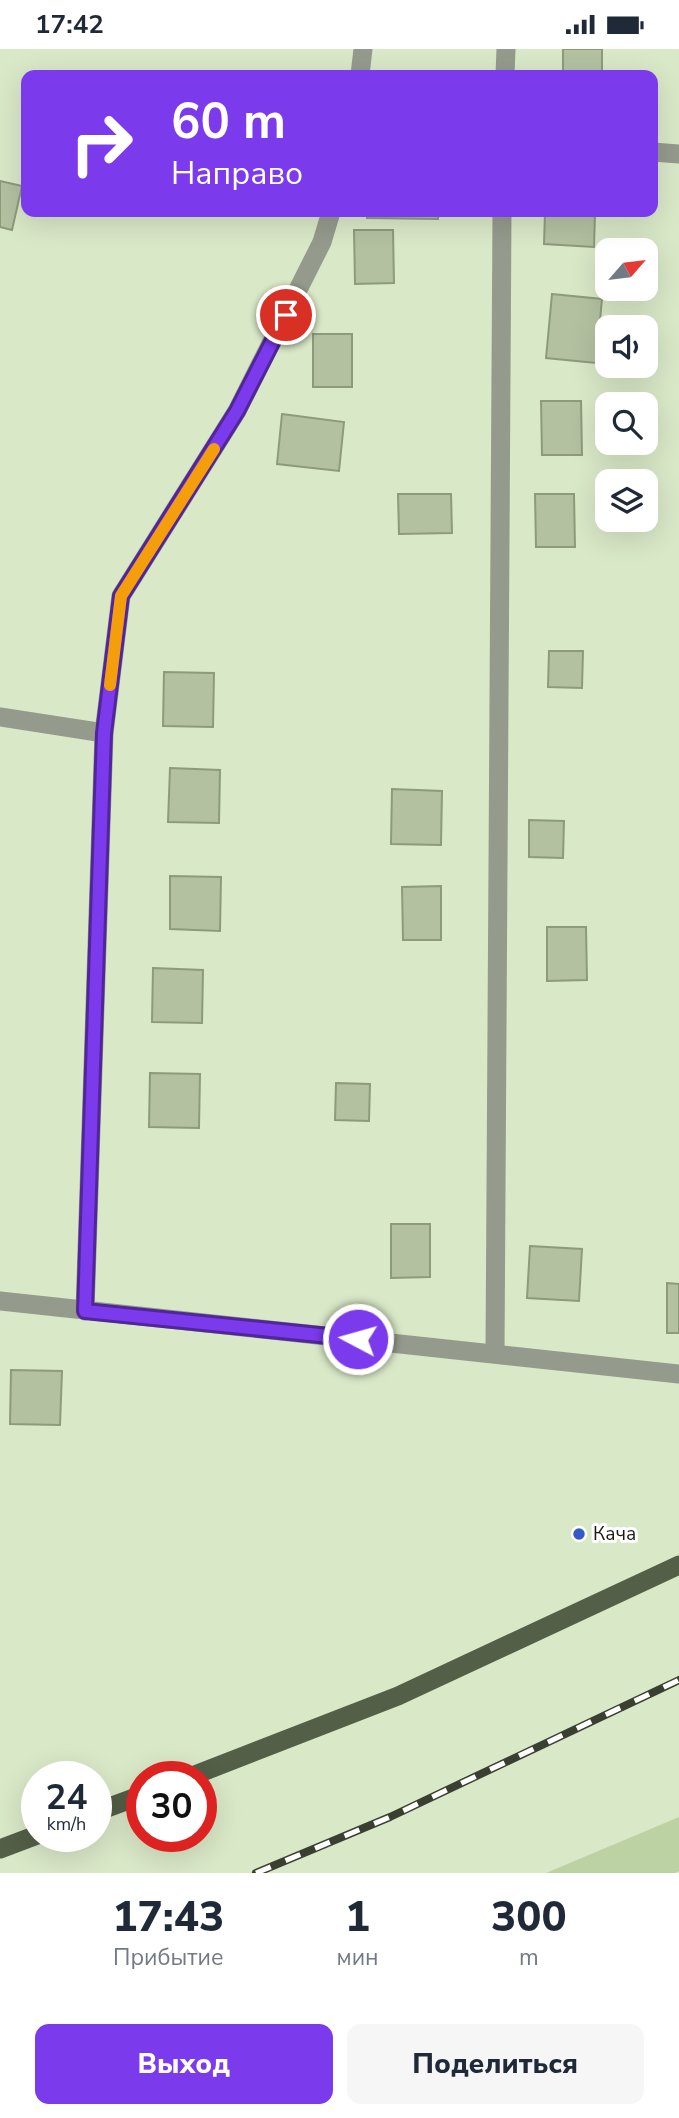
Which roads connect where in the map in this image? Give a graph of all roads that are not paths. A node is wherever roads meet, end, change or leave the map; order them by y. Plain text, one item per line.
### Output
1 (363, 49) edge
2 (506, 49) edge
3 (361, 70) edge
4 (505, 70) edge
5 (658, 152) edge
6 (679, 154) edge
7 (330, 217) edge
8 (502, 217) edge
9 (0, 717) edge
10 (104, 733) junction
11 (0, 1301) edge
12 (85, 1311) junction
13 (495, 1353) junction
14 (679, 1374) edge
15 (679, 1565) edge
16 (217, 1766) edge
17 (21, 1841) edge
18 (0, 1849) edge

1 - 3 street
2 - 4 street
5 - 6 street
7 - 10 street
8 - 13 street
9 - 10 street
10 - 12 street
11 - 12 street
12 - 13 street
13 - 14 street
15 - 16 main road
17 - 18 main road

